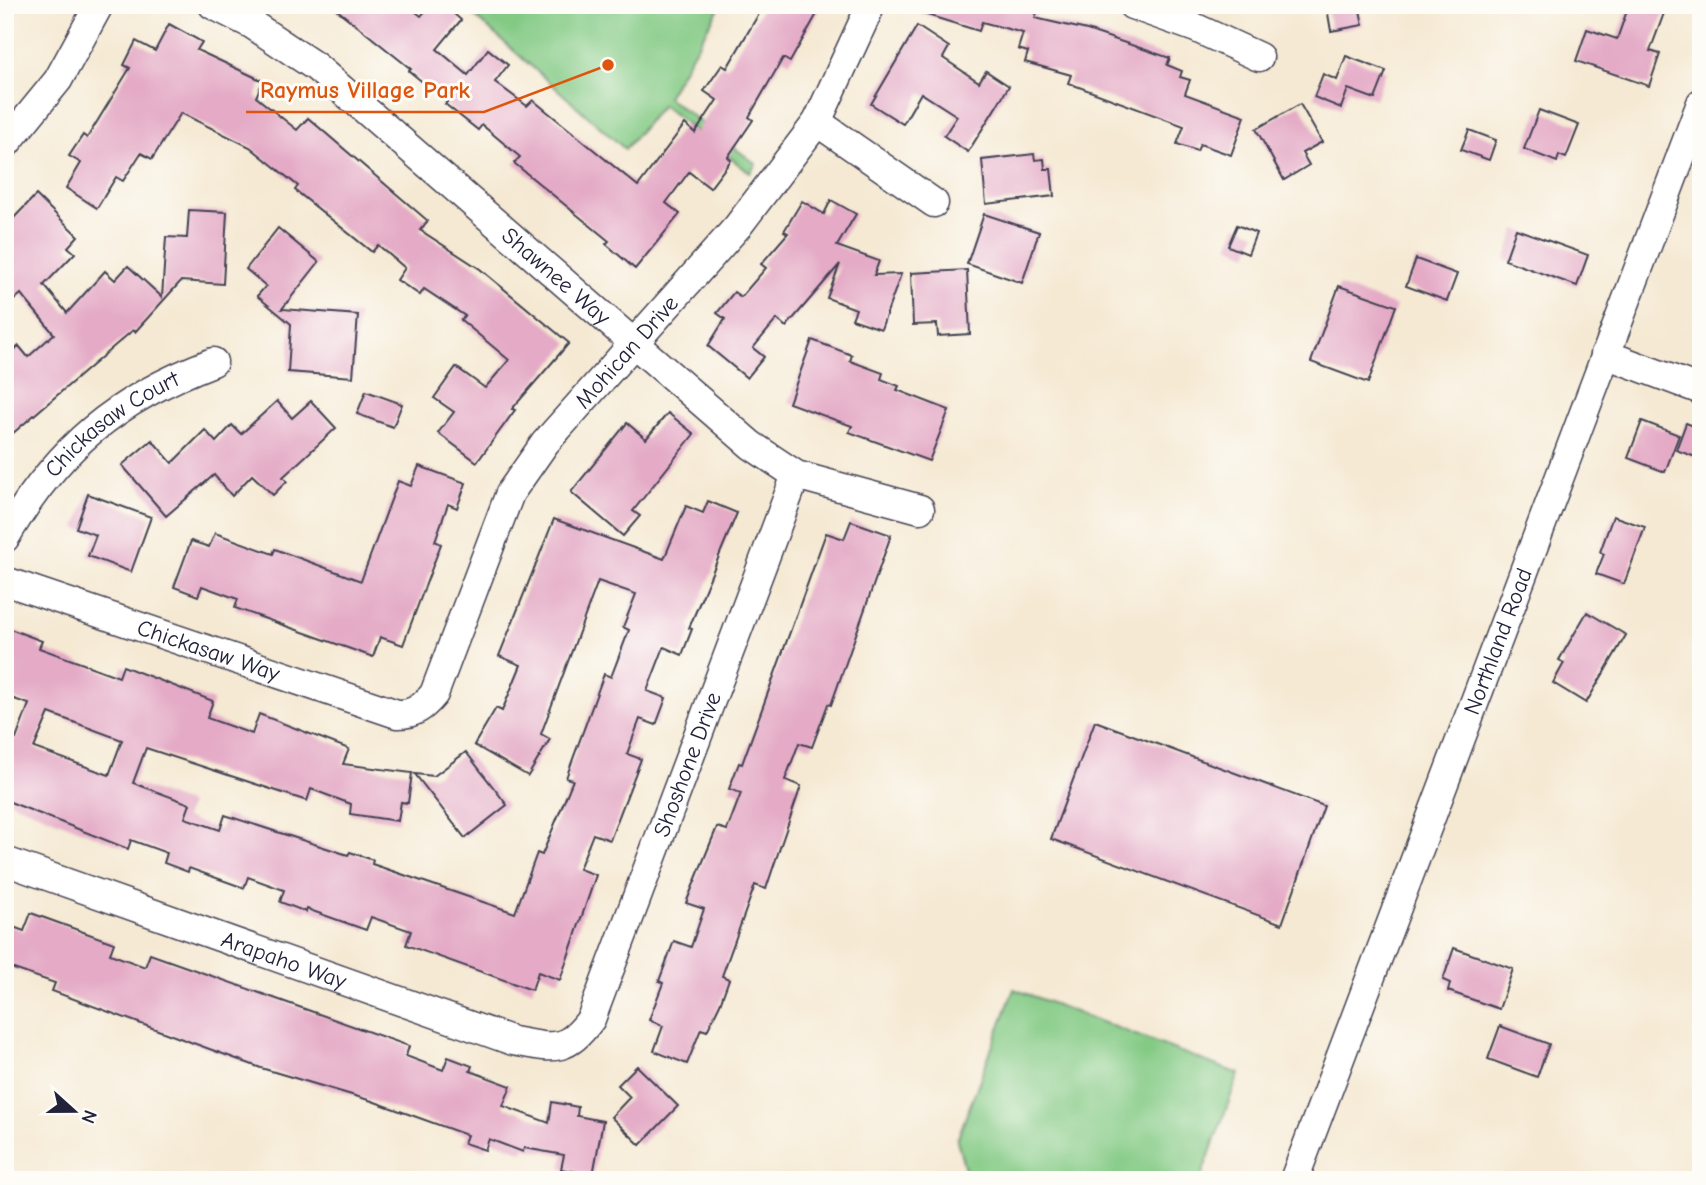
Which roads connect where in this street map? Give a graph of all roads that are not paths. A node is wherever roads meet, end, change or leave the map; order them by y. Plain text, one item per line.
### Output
1 (99, 5) edge
2 (213, 5) edge
3 (871, 5) edge
4 (1132, 5) edge
5 (1259, 57) dead end
6 (1701, 103) edge
7 (817, 122) junction
8 (10, 132) edge
9 (934, 203) dead end
10 (635, 345) junction
11 (1605, 354) junction
12 (213, 362) dead end
13 (1701, 390) edge
14 (796, 475) junction
15 (920, 509) dead end
16 (5, 538) edge
17 (5, 581) edge
18 (412, 712) joint
19 (5, 861) edge
20 (566, 1045) joint
21 (1294, 1180) edge

1 - 8 street
2 - 10 street, Shawnee Way
3 - 7 street, Mohican Drive
4 - 5 street
6 - 11 street, Northland Road
7 - 9 street
7 - 10 street, Mohican Drive
10 - 14 street, Shawnee Way
10 - 18 street, Mohican Drive
11 - 13 street
11 - 21 street, Northland Road
12 - 16 street, Chickasaw Court
14 - 15 street, Shawnee Way
14 - 20 street, Shoshone Drive
17 - 18 street, Chickasaw Way
19 - 20 street, Arapaho Way

